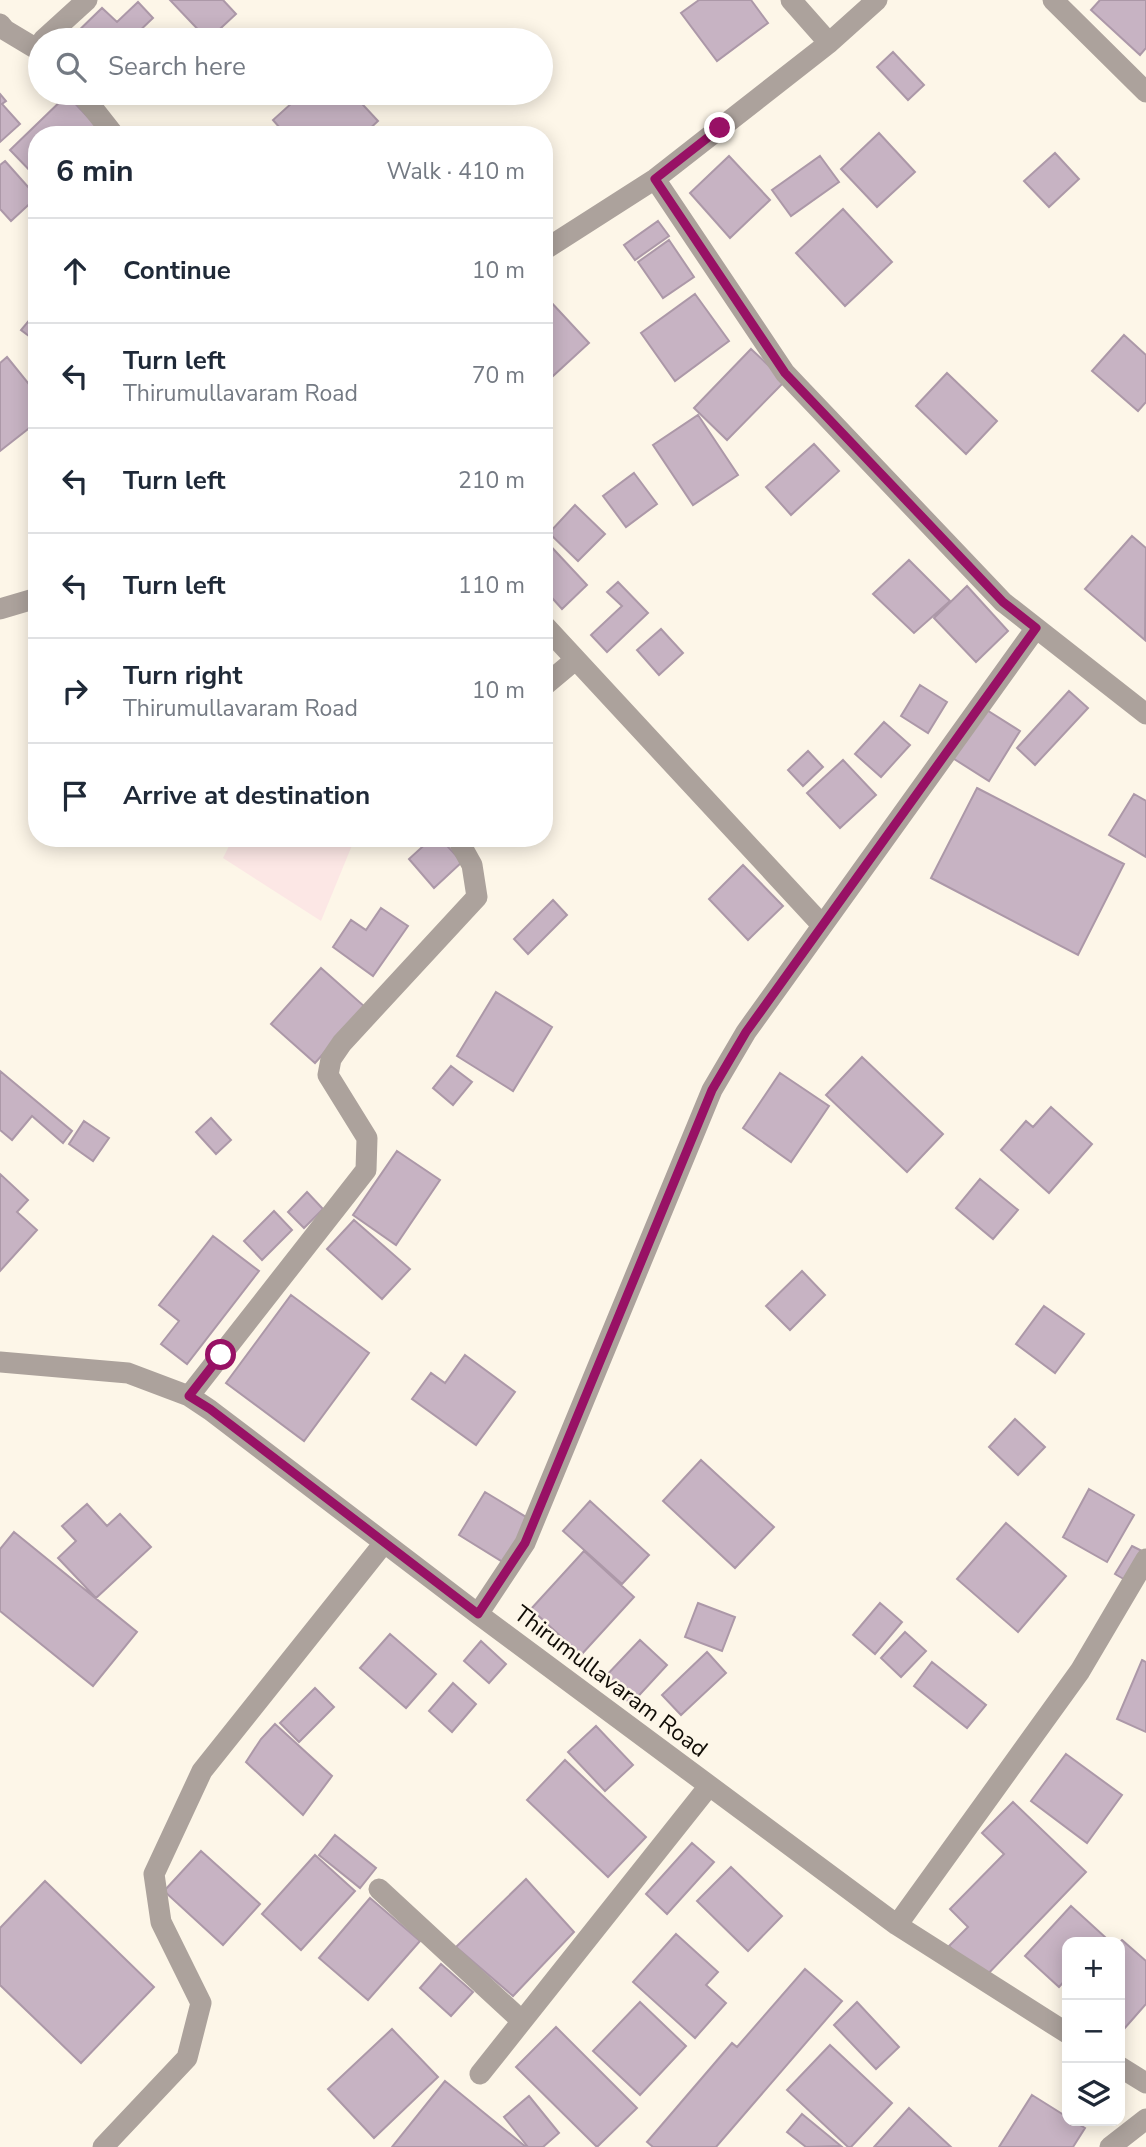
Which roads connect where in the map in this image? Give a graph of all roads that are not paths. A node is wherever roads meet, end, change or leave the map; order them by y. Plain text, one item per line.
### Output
1 (88, 0) edge
2 (791, 0) edge
3 (877, 0) edge
4 (1053, 0) edge
5 (0, 24) edge
6 (59, 28) edge
7 (28, 41) edge
8 (829, 43) junction
9 (1146, 92) edge
10 (90, 105) edge
11 (107, 126) edge
12 (655, 179) junction
13 (553, 244) edge
14 (28, 601) edge
15 (0, 609) edge
16 (1036, 628) junction
17 (553, 635) edge
18 (575, 660) junction
19 (553, 678) edge
20 (1146, 714) edge
21 (462, 847) edge
22 (822, 925) junction
23 (0, 1362) edge
24 (189, 1396) junction
25 (384, 1543) junction
26 (1146, 1559) edge
27 (478, 1614) junction
28 (709, 1786) junction
29 (379, 1889) dead end
30 (897, 1925) junction
31 (523, 2021) junction
32 (1062, 2030) edge
33 (1125, 2070) edge
34 (480, 2074) dead end
35 (1146, 2083) edge
36 (1146, 2119) edge
37 (108, 2145) edge
38 (1110, 2147) edge

1 - 6 street
2 - 8 street
3 - 8 street
4 - 9 street
5 - 7 street
8 - 12 street
10 - 11 street
12 - 13 street
12 - 16 street
14 - 15 street
16 - 20 street
16 - 22 street
17 - 18 street
18 - 19 street
18 - 22 street
21 - 24 street
22 - 27 street
23 - 24 street, Thirumullavaram Road
24 - 25 street, Thirumullavaram Road
25 - 27 street, Thirumullavaram Road
25 - 37 street
26 - 30 street
27 - 28 street, Thirumullavaram Road
28 - 30 street, Thirumullavaram Road
28 - 31 street
29 - 31 street
30 - 32 street, Thirumullavaram Road
31 - 34 street
33 - 35 street
36 - 38 street

